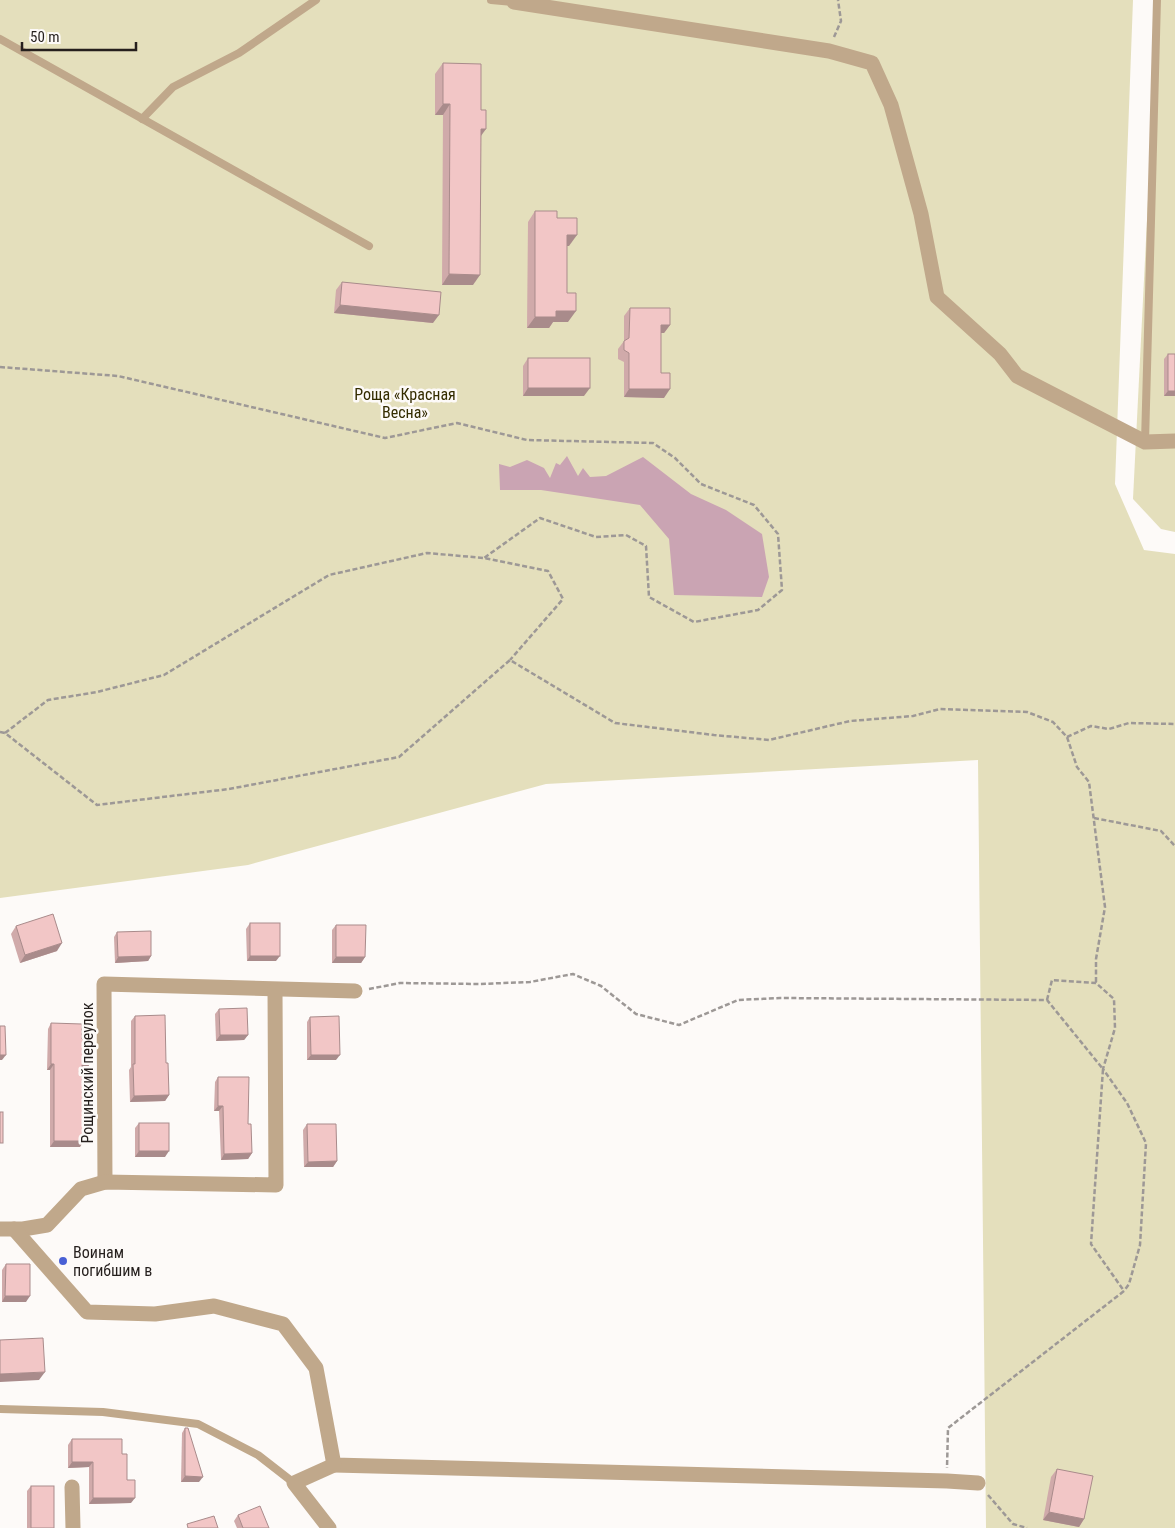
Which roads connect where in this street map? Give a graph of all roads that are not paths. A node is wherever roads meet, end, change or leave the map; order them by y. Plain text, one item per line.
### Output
1 (316, 0) edge
2 (491, 0) edge
3 (1157, 0) edge
4 (514, 2) joint
5 (0, 39) edge
6 (142, 118) junction
7 (369, 246) dead end
8 (1175, 441) edge
9 (1145, 442) junction
10 (275, 990) junction
11 (355, 991) road end
12 (105, 1182) junction
13 (7, 1229) edge
14 (0, 1409) edge
15 (334, 1465) junction
16 (294, 1483) junction
17 (978, 1483) road end
18 (72, 1487) dead end
19 (73, 1528) edge
20 (329, 1528) edge

1 - 6 lane
2 - 4 lane
3 - 9 lane
4 - 9 street
5 - 6 lane
6 - 7 lane
8 - 9 street
10 - 11 street, Рощинский переулок
10 - 12 street
10 - 12 street, Рощинский переулок
12 - 13 street
13 - 15 street
14 - 16 lane
15 - 16 street
15 - 17 street
16 - 20 street
18 - 19 street

